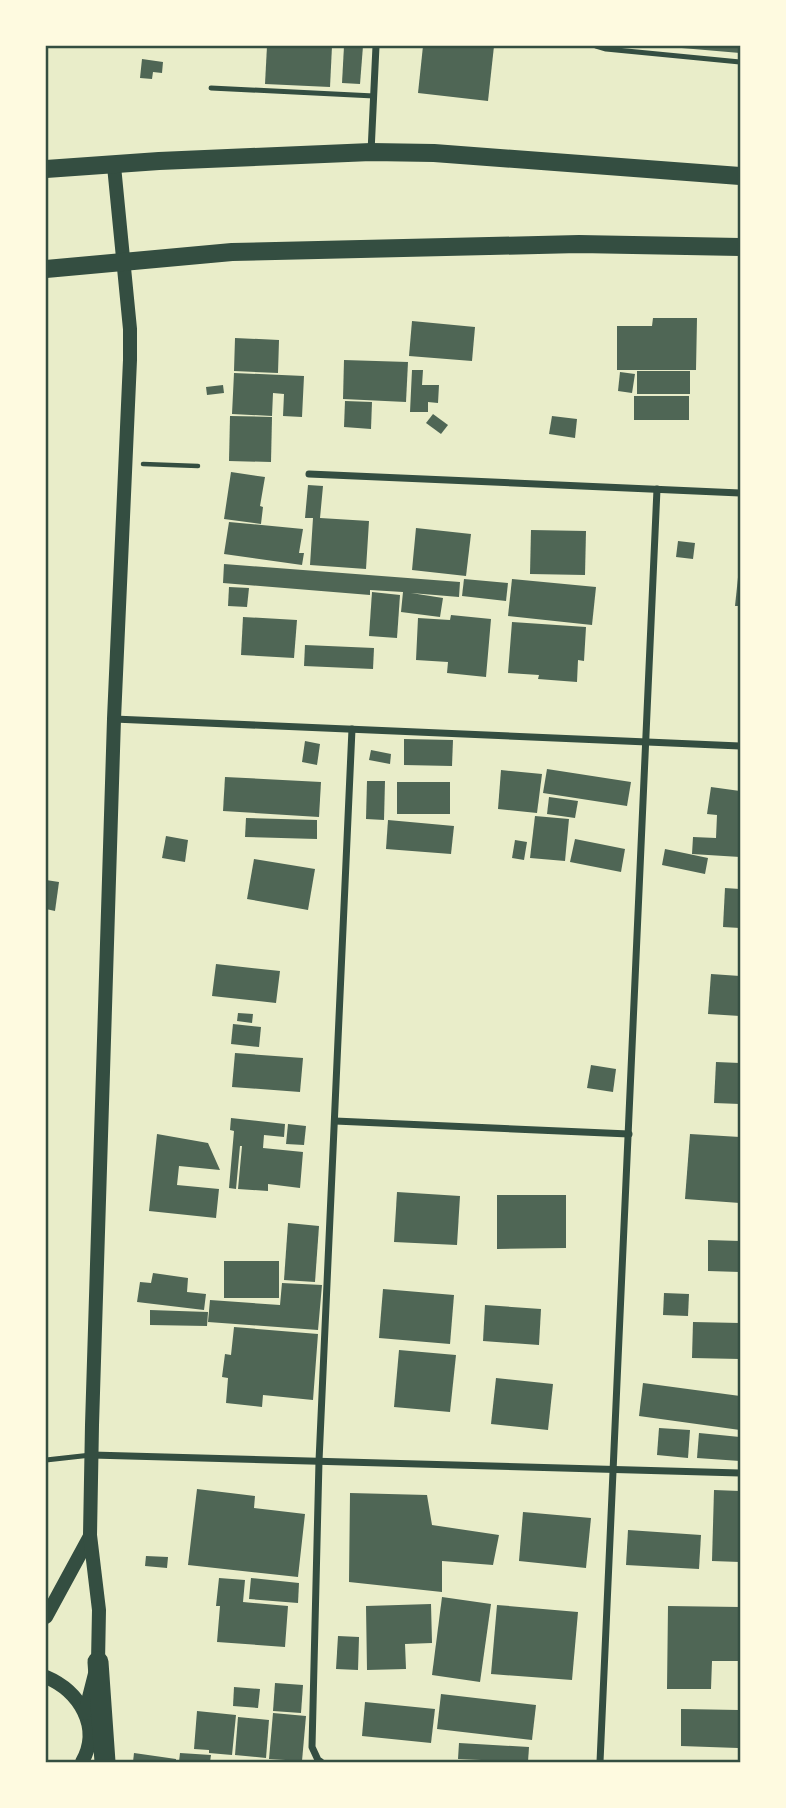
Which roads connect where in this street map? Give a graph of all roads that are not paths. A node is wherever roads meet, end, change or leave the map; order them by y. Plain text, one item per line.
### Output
1 (376, 46) edge
2 (596, 46) edge
3 (740, 62) edge
4 (211, 88) dead end
5 (374, 96) junction
6 (371, 152) junction
7 (114, 166) junction
8 (46, 169) edge
9 (740, 176) edge
10 (740, 247) edge
11 (123, 260) junction
12 (46, 269) edge
13 (309, 474) dead end
14 (657, 489) junction
15 (740, 493) edge
16 (114, 719) junction
17 (352, 729) junction
18 (646, 742) junction
19 (740, 746) edge
20 (335, 1121) junction
21 (629, 1134) junction
22 (92, 1455) junction
23 (46, 1460) edge
24 (319, 1461) junction
25 (613, 1468) junction
26 (740, 1473) edge
27 (90, 1535) junction
28 (46, 1617) edge
29 (98, 1662) junction
30 (46, 1677) edge
31 (85, 1713) junction
32 (91, 1759) edge
33 (319, 1761) edge
34 (600, 1762) edge

1 - 5 street
2 - 3 lane
4 - 5 lane
5 - 6 street
6 - 7 main road
6 - 9 main road
7 - 8 main road
7 - 11 main road
10 - 11 main road
11 - 12 main road
11 - 16 main road
13 - 14 street
14 - 15 street
14 - 18 street
16 - 17 street
16 - 22 main road
17 - 18 street
17 - 20 street
18 - 19 street
18 - 21 street
20 - 21 street
20 - 24 street
21 - 25 street
22 - 23 lane
22 - 24 street
22 - 27 main road
24 - 25 street
24 - 33 street
25 - 26 street
25 - 34 street
27 - 28 main road
27 - 29 main road
29 - 31 main road
29 - 32 highway
30 - 31 main road
31 - 32 main road

